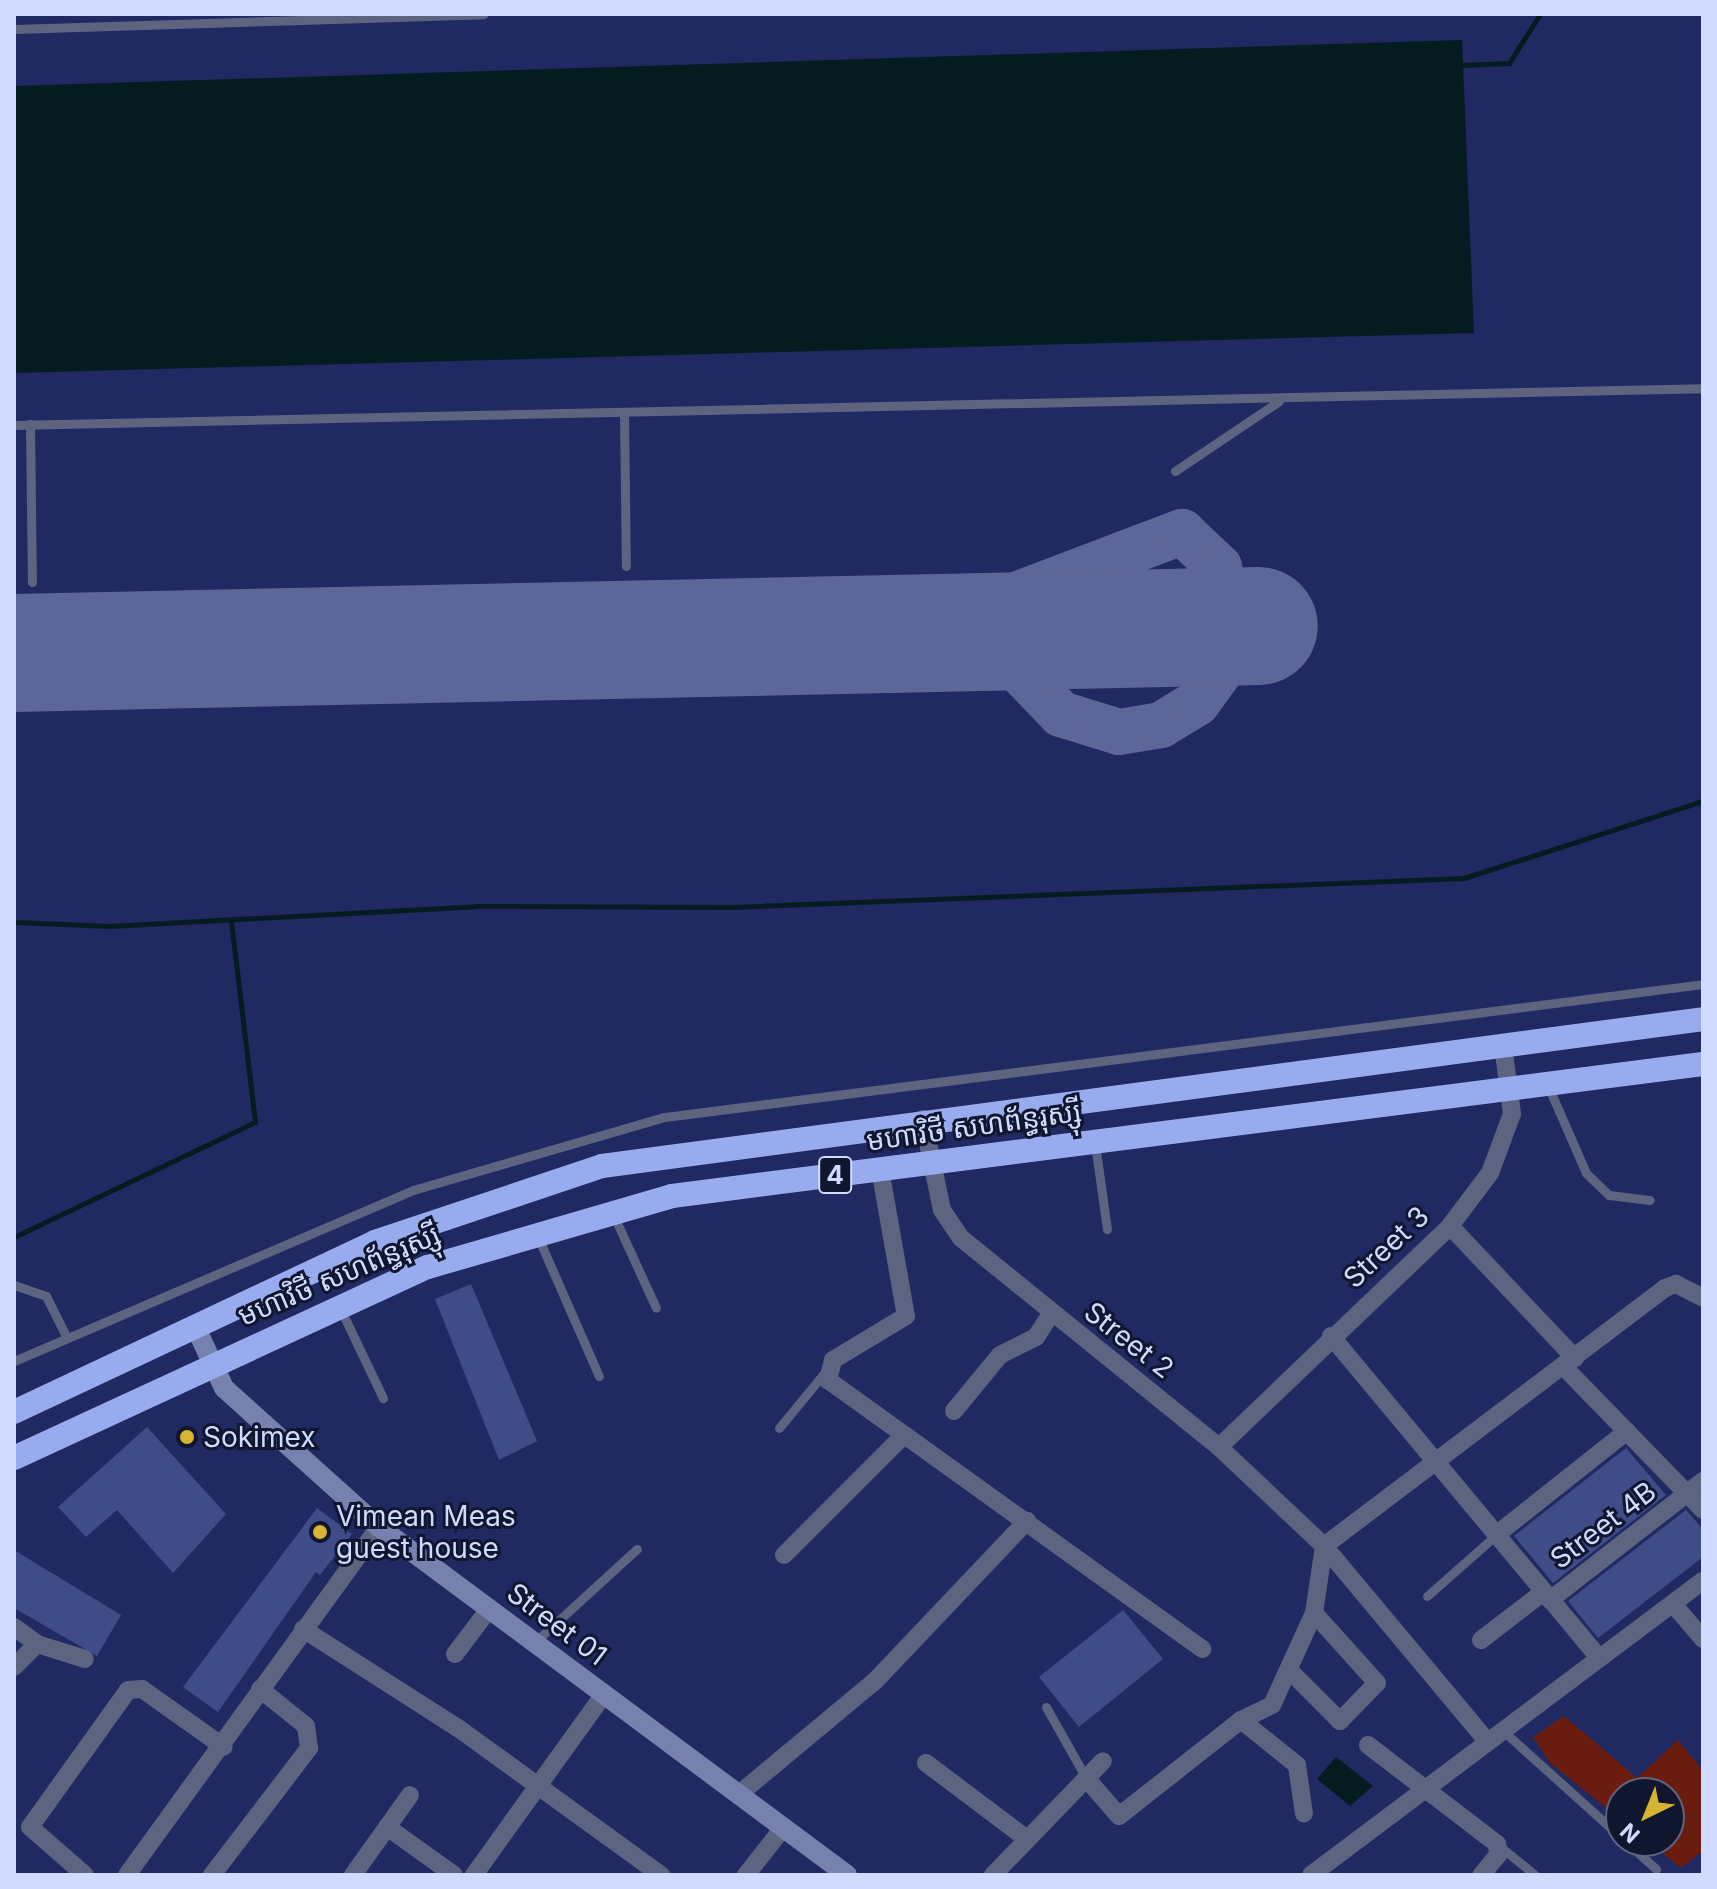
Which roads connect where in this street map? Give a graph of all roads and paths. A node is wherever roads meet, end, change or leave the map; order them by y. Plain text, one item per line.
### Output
1 (484, 14) edge
2 (14, 29) edge
3 (1703, 388) edge
4 (1279, 401) junction
5 (624, 412) junction
6 (30, 424) junction
7 (14, 425) edge
8 (1175, 471) dead end
9 (626, 566) dead end
10 (32, 582) dead end
11 (1703, 984) edge
12 (1703, 1019) edge
13 (1503, 1046) junction
14 (1703, 1064) edge
15 (1548, 1086) junction
16 (1509, 1091) junction
17 (923, 1119) junction
18 (1095, 1141) junction
19 (927, 1163) junction
20 (880, 1169) junction
21 (1650, 1200) dead end
22 (612, 1211) junction
23 (1450, 1226) junction
24 (1107, 1229) dead end
25 (536, 1232) junction
26 (14, 1285) edge
27 (1703, 1298) edge
28 (339, 1305) junction
29 (656, 1308) dead end
30 (1051, 1314) junction
31 (195, 1326) junction
32 (66, 1336) junction
33 (1331, 1336) junction
34 (14, 1361) edge
35 (1570, 1363) junction
36 (212, 1364) junction
37 (827, 1369) junction
38 (599, 1376) dead end
39 (383, 1398) dead end
40 (954, 1411) dead end
41 (14, 1412) edge
42 (779, 1428) dead end
43 (1627, 1431) junction
44 (902, 1437) junction
45 (1219, 1447) junction
46 (14, 1458) edge
47 (1441, 1463) junction
48 (1703, 1481) edge
49 (1689, 1494) junction
50 (1703, 1510) edge
51 (1027, 1521) junction
52 (379, 1527) junction
53 (1496, 1535) junction
54 (1324, 1546) junction
55 (637, 1549) dead end
56 (784, 1555) dead end
57 (1703, 1581) edge
58 (1427, 1596) dead end
59 (1546, 1597) junction
60 (1673, 1604) junction
61 (489, 1609) junction
62 (1314, 1613) junction
63 (14, 1627) edge
64 (303, 1629) junction
65 (1703, 1639) edge
66 (1481, 1640) dead end
67 (535, 1642) junction
68 (37, 1644) junction
69 (1202, 1649) dead end
70 (455, 1654) dead end
71 (1598, 1656) junction
72 (85, 1659) dead end
73 (14, 1667) edge
74 (1292, 1673) junction
75 (260, 1689) junction
76 (604, 1694) junction
77 (1046, 1707) dead end
78 (1241, 1720) junction
79 (1494, 1735) junction
80 (1368, 1745) dead end
81 (224, 1747) junction
82 (1103, 1761) dead end
83 (926, 1763) dead end
84 (1086, 1778) junction
85 (1428, 1786) junction
86 (538, 1787) junction
87 (410, 1795) dead end
88 (738, 1795) junction
89 (1304, 1814) dead end
90 (1605, 1824) edge
91 (387, 1827) junction
92 (783, 1828) junction
93 (1027, 1839) junction
94 (1497, 1844) junction
95 (1643, 1857) edge
96 (1656, 1869) dead end
97 (85, 1875) edge
98 (127, 1875) edge
99 (212, 1875) edge
100 (353, 1875) edge
101 (454, 1875) edge
102 (474, 1875) edge
103 (661, 1875) edge
104 (746, 1875) edge
105 (847, 1875) edge
106 (993, 1875) edge
107 (1312, 1875) edge
108 (1481, 1875) edge
109 (1535, 1875) edge

1 - 2 lane
3 - 4 lane
4 - 5 lane
4 - 8 lane
5 - 6 lane
5 - 9 lane
6 - 7 lane
6 - 10 lane
11 - 32 lane
12 - 13 highway, មហាវិថី សហព័ន្ធរុស្ស៊ី / 4
13 - 16 street, Street 3
13 - 17 highway, មហាវិថី សហព័ន្ធរុស្ស៊ី / 4
14 - 15 highway, មហាវិថី សហព័ន្ធរុស្ស៊ី / 4
15 - 16 highway, មហាវិថី សហព័ន្ធរុស្ស៊ី / 4
15 - 21 lane
16 - 18 highway, មហាវិថី សហព័ន្ធរុស្ស៊ី / 4
16 - 23 street, Street 3
17 - 19 street, Street 2
17 - 31 highway, មហាវិថី សហព័ន្ធរុស្ស៊ី / 4
18 - 19 highway, មហាវិថី សហព័ន្ធរុស្ស៊ី / 4
18 - 24 lane
19 - 20 highway, មហាវិថី សហព័ន្ធរុស្ស៊ី / 4
19 - 30 street, Street 2
20 - 22 highway, មហាវិថី សហព័ន្ធរុស្ស៊ី / 4
20 - 37 street
22 - 25 highway, មហាវិថី សហព័ន្ធរុស្ស៊ី / 4
22 - 29 lane
23 - 33 street, Street 3
23 - 35 street
25 - 28 highway, មហាវិថី សហព័ន្ធរុស្ស៊ី / 4
25 - 38 lane
26 - 32 lane
27 - 35 street
28 - 36 highway, មហាវិថី សហព័ន្ធរុស្ស៊ី / 4
28 - 39 lane
30 - 40 street
30 - 45 street, Street 2
31 - 36 street, Street 01
31 - 41 highway, មហាវិថី សហព័ន្ធរុស្ស៊ី / 4
32 - 34 lane
33 - 45 street, Street 3
33 - 47 street
35 - 43 street
35 - 47 street
36 - 46 highway, មហាវិថី សហព័ន្ធរុស្ស៊ី / 4
36 - 52 street, Street 01
37 - 42 lane
37 - 44 street
43 - 49 street
43 - 53 street
44 - 51 street
44 - 56 street
45 - 54 street, Street 2
47 - 53 street
47 - 54 street
48 - 49 street, Street 4B
49 - 50 street
49 - 59 street, Street 4B
51 - 69 street
51 - 88 street
52 - 61 street, Street 01
52 - 64 street
53 - 58 lane
53 - 59 street
54 - 62 street
54 - 79 street, Street 2
55 - 67 lane
57 - 60 street
59 - 66 street, Street 4B
59 - 71 street
60 - 65 street
60 - 71 street
61 - 67 street, Street 01
61 - 70 street
62 - 74 street
62 - 74 street
63 - 68 street
64 - 75 street
64 - 86 street
67 - 76 street, Street 01
68 - 72 street
68 - 73 street
71 - 79 street
74 - 78 street
75 - 81 street
75 - 99 street
76 - 86 street
76 - 88 street, Street 01
77 - 84 lane
78 - 84 street
78 - 89 street
79 - 85 street
79 - 90 lane
80 - 85 street
81 - 97 street
81 - 98 street
82 - 84 street
83 - 93 street
84 - 93 street
85 - 94 street
85 - 107 street
86 - 102 street
86 - 103 street
87 - 91 street
88 - 92 street, Street 01
91 - 100 street
91 - 101 street
92 - 104 street
92 - 105 street, Street 01
93 - 106 street
94 - 108 street
94 - 109 lane
95 - 96 lane

